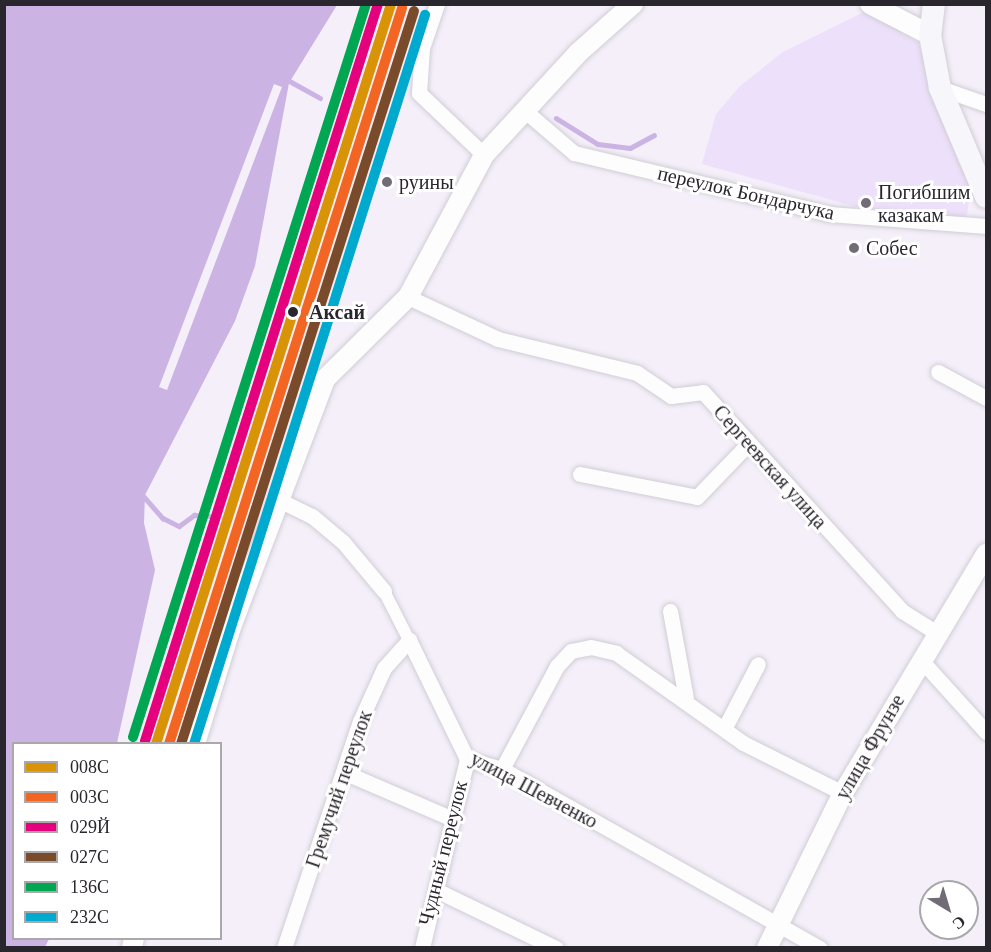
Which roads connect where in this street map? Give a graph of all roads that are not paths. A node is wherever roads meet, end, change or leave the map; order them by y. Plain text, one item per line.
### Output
1 (437, 4) edge
2 (633, 4) edge
3 (870, 4) edge
4 (934, 4) edge
5 (930, 35) junction
6 (940, 88) junction
7 (987, 104) edge
8 (524, 110) junction
9 (484, 155) junction
10 (987, 197) edge
11 (987, 226) edge
12 (408, 297) junction
13 (938, 372) dead end
14 (987, 398) edge
15 (747, 445) junction
16 (580, 474) dead end
17 (281, 501) junction
18 (987, 554) edge
19 (384, 591) joint
20 (670, 611) dead end
21 (937, 633) junction
22 (409, 640) junction
23 (921, 660) junction
24 (758, 664) dead end
25 (686, 698) junction
26 (724, 729) junction
27 (987, 732) edge
28 (196, 742) edge
29 (467, 759) junction
30 (502, 769) junction
31 (346, 773) junction
32 (843, 793) junction
33 (453, 819) junction
34 (436, 891) junction
35 (778, 926) junction
36 (284, 948) edge
37 (422, 948) edge
38 (556, 948) edge
39 (767, 948) edge
40 (820, 948) edge

1 - 9 street
2 - 8 street
3 - 5 street
4 - 5 main road
5 - 6 main road
6 - 7 street
6 - 10 main road
8 - 9 street
8 - 11 street, переулок Бондарчука
9 - 12 street
12 - 15 street, Сергеевская улица
12 - 17 street
13 - 14 street
15 - 16 street
15 - 21 street, Сергеевская улица
17 - 19 street, улица Шевченко
17 - 28 street
18 - 21 street, улица Фрунзе
19 - 22 street, улица Шевченко
20 - 25 street
21 - 23 street, улица Фрунзе
22 - 29 street, улица Шевченко
22 - 31 street, Гремучий переулок
23 - 27 street
23 - 32 street, улица Фрунзе
24 - 26 street
25 - 26 street
25 - 30 street
26 - 32 street
29 - 30 street, улица Шевченко
29 - 33 street, Чудный переулок
30 - 35 street, улица Шевченко
31 - 33 street
31 - 36 street, Гремучий переулок
32 - 35 street, улица Фрунзе
33 - 34 street, Чудный переулок
34 - 37 street, Чудный переулок
34 - 38 street
35 - 39 street, улица Фрунзе
35 - 40 street, улица Шевченко

